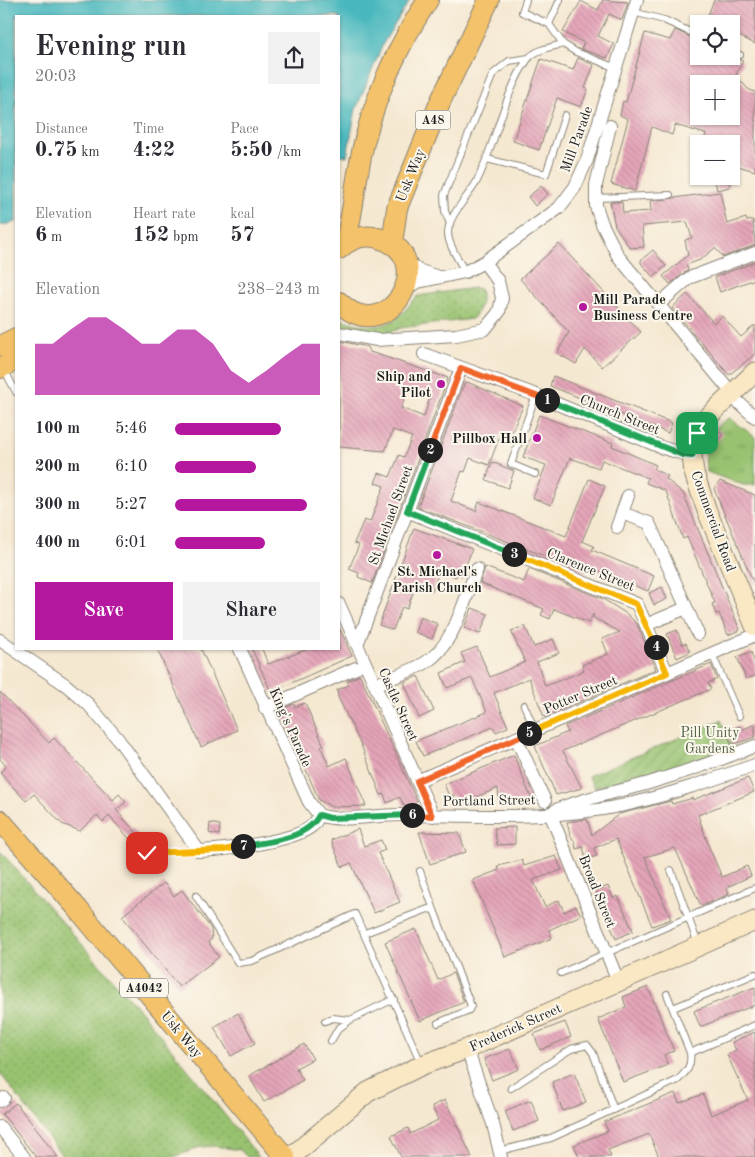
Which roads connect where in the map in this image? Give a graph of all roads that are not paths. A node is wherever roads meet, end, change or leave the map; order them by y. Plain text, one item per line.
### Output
1 (428, 0) edge
2 (489, 0) edge
3 (526, 0) edge
4 (560, 0) edge
5 (635, 6) edge
6 (549, 24) junction
7 (690, 32) edge
8 (563, 44) junction
9 (529, 58) junction
10 (616, 68) junction
11 (565, 115) dead end
12 (610, 126) dead end
13 (487, 159) junction
14 (670, 196) dead end
15 (596, 198) junction
16 (450, 224) junction
17 (392, 244) junction
18 (342, 246) edge
19 (755, 254) edge
20 (405, 260) junction
21 (484, 262) junction
22 (465, 272) junction
23 (440, 278) junction
24 (406, 288) junction
25 (659, 304) junction
26 (340, 305) edge
27 (340, 333) edge
28 (15, 338) edge
29 (0, 346) edge
30 (424, 354) dead end
31 (6, 365) edge
32 (461, 368) junction
33 (755, 372) edge
34 (15, 389) edge
35 (731, 394) junction
36 (536, 395) junction
37 (755, 417) edge
38 (692, 456) junction
39 (535, 474) dead end
40 (628, 496) dead end
41 (407, 511) junction
42 (622, 513) junction
43 (617, 527) dead end
44 (477, 569) dead end
45 (340, 606) edge
46 (686, 608) junction
47 (646, 625) junction
48 (755, 626) edge
49 (698, 634) dead end
50 (755, 636) edge
51 (357, 645) junction
52 (2, 646) edge
53 (240, 650) edge
54 (712, 654) junction
55 (356, 668) dead end
56 (667, 673) junction
57 (375, 685) junction
58 (524, 705) dead end
59 (265, 708) junction
60 (739, 716) dead end
61 (535, 730) junction
62 (516, 738) junction
63 (755, 746) edge
64 (718, 760) junction
65 (755, 765) edge
66 (724, 776) junction
67 (417, 781) junction
68 (625, 789) junction
69 (623, 806) junction
70 (547, 807) junction
71 (319, 815) junction
72 (432, 816) junction
73 (0, 820) edge
74 (0, 835) edge
75 (199, 851) junction
76 (147, 853) dead end
77 (671, 870) dead end
78 (420, 871) dead end
79 (755, 888) edge
80 (196, 896) dead end
81 (434, 910) junction
82 (688, 916) junction
83 (755, 921) edge
84 (365, 933) junction
85 (699, 945) junction
86 (606, 952) junction
87 (561, 973) dead end
88 (755, 974) edge
89 (618, 981) junction
90 (667, 994) dead end
91 (394, 999) junction
92 (673, 1008) junction
93 (350, 1020) junction
94 (325, 1021) dead end
95 (438, 1023) dead end
96 (755, 1025) edge
97 (331, 1041) dead end
98 (467, 1048) junction
99 (690, 1053) junction
100 (422, 1065) junction
101 (511, 1088) dead end
102 (614, 1110) junction
103 (0, 1127) edge
104 (501, 1154) edge
105 (24, 1157) edge
106 (271, 1157) edge
107 (285, 1157) edge
108 (291, 1157) edge

1 - 18 main road
2 - 17 main road, Usk Way / A48
3 - 6 lane
4 - 6 lane
5 - 7 lane
5 - 10 street, Mill Parade
6 - 8 lane
8 - 9 lane
8 - 10 lane
9 - 13 lane
9 - 16 lane
10 - 21 street, Mill Parade
11 - 13 lane
12 - 15 street, Mill Parade
13 - 16 lane
14 - 15 lane
15 - 25 street, Mill Parade
16 - 22 lane
17 - 18 main road
17 - 20 main road
19 - 25 street
20 - 23 street
20 - 24 main road
21 - 22 street, Mill Parade
21 - 27 street
22 - 23 street, Mill Parade
23 - 24 street, Mill Parade
24 - 26 main road
25 - 35 street, Mill Parade
28 - 29 main road
30 - 32 street, Church Street
31 - 34 lane
32 - 36 street, Church Street
32 - 41 street, St Michael Street
33 - 35 street, Commercial Road
35 - 37 street, Mill Parade
35 - 38 street, Commercial Road
36 - 38 street, Church Street
36 - 39 lane
38 - 48 street, Commercial Road
40 - 42 street
41 - 47 street, Clarence Street
41 - 51 street, St Michael Street
42 - 43 street
42 - 46 street
44 - 57 street
45 - 51 street, Castle Street
46 - 47 street
46 - 49 street
47 - 56 street, Clarence Street
50 - 54 street, Potter Street
51 - 57 street, Castle Street
52 - 75 street
53 - 59 street, King's Parade
54 - 56 street, Potter Street
54 - 60 lane
55 - 59 street
56 - 61 street, Potter Street
57 - 67 street, Castle Street
58 - 61 lane
59 - 71 street, King's Parade
61 - 62 street, Potter Street
62 - 67 street, Potter Street
62 - 70 street, Broad Street
63 - 64 street, Portland Street
64 - 66 lane
64 - 68 street, Portland Street
65 - 66 street, Portland Street
66 - 69 street, Portland Street
67 - 72 street, Castle Street
68 - 69 lane
68 - 70 street, Portland Street
69 - 70 street, Portland Street
70 - 72 street, Portland Street
70 - 86 street, Broad Street
71 - 72 street, Portland Street
71 - 75 street
73 - 107 main road, Usk Way / A4042
74 - 106 main road, Usk Way / A4042
75 - 76 lane
77 - 82 lane
78 - 81 lane
79 - 82 lane
80 - 84 lane
81 - 84 lane
81 - 95 lane
82 - 85 lane
82 - 86 lane
83 - 85 street, Frederick Street
84 - 91 lane
85 - 89 street, Frederick Street
86 - 87 lane
86 - 89 street, Broad Street
88 - 92 lane
89 - 98 street, Frederick Street
90 - 92 lane
91 - 93 lane
91 - 100 lane
92 - 99 lane
93 - 94 lane
93 - 97 lane
96 - 99 lane
98 - 100 street, Frederick Street
98 - 104 street
99 - 102 lane
100 - 108 street, Frederick Street
101 - 102 lane
102 - 104 lane
103 - 105 street

